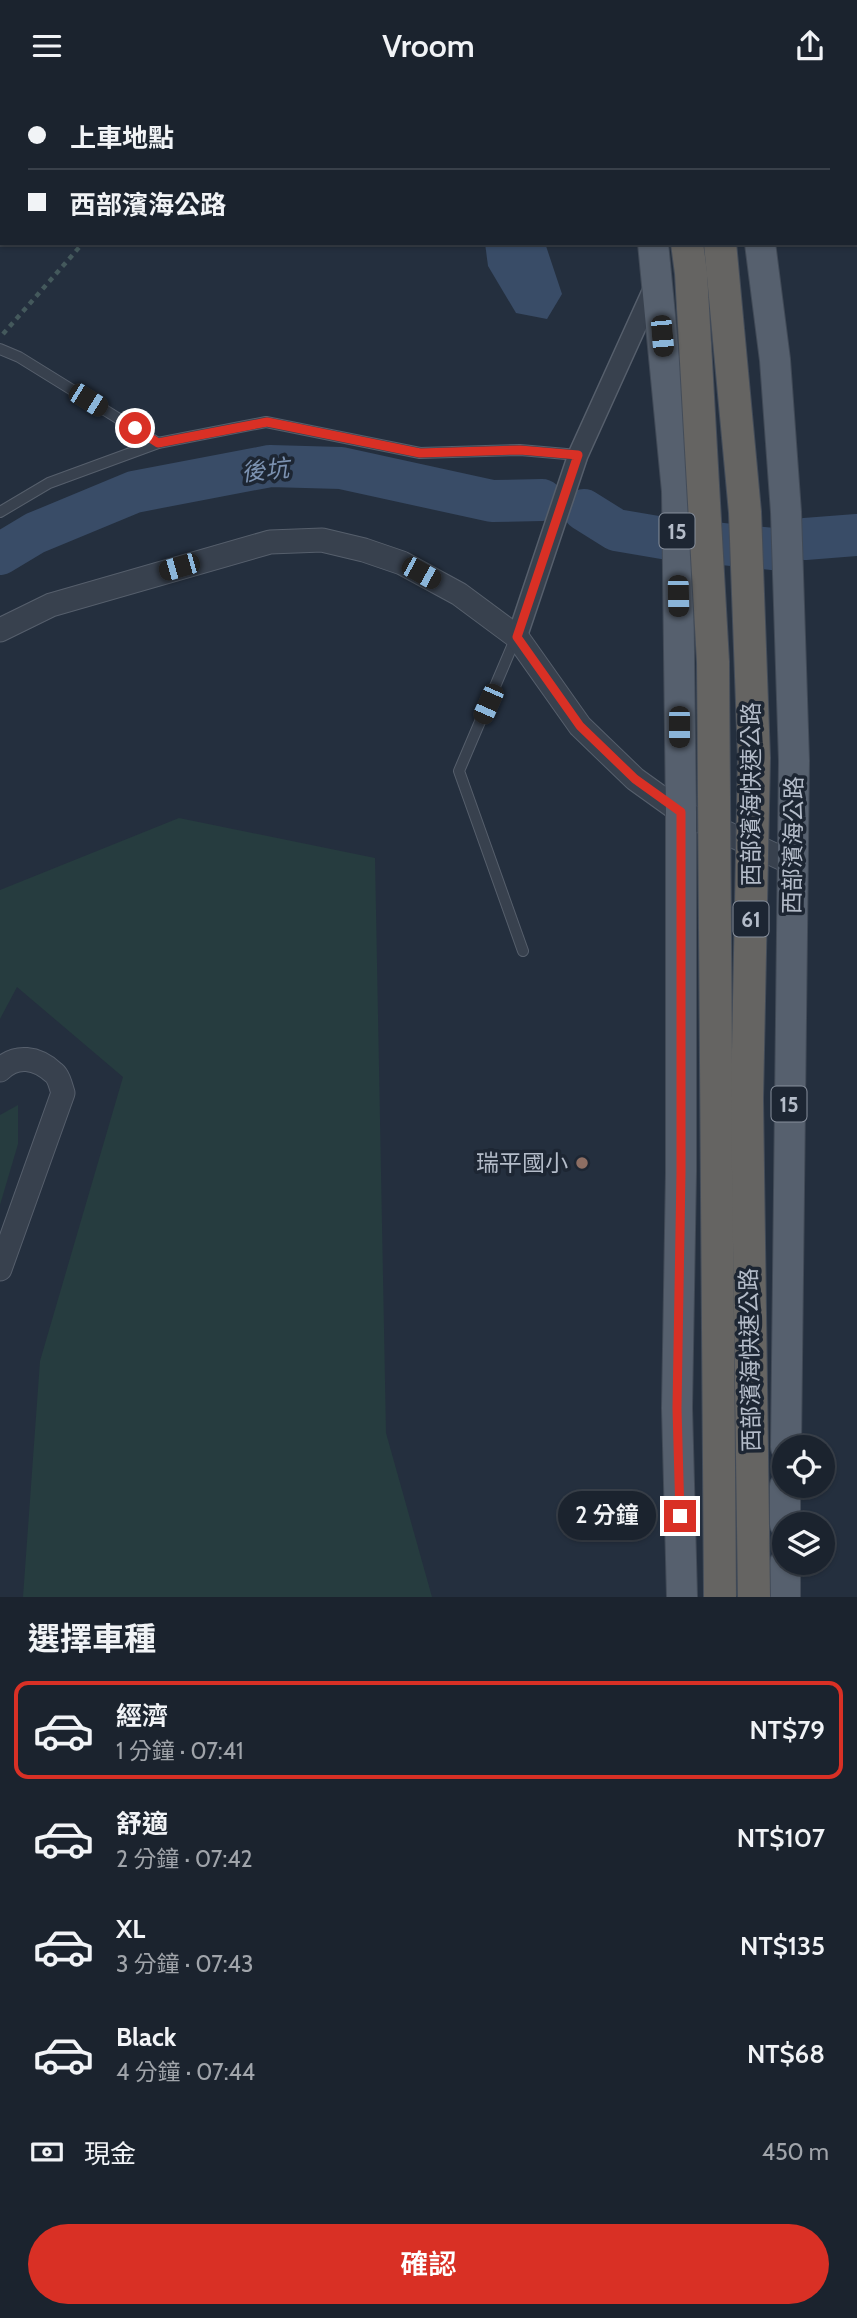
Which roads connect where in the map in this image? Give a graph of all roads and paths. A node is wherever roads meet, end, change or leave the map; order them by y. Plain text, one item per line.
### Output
1 (81, 245) edge
2 (653, 245) edge
3 (687, 245) edge
4 (720, 245) edge
5 (760, 245) edge
6 (656, 280) junction
7 (0, 337) edge
8 (0, 349) edge
9 (158, 443) junction
10 (578, 455) junction
11 (0, 512) edge
12 (0, 630) edge
13 (517, 637) junction
14 (681, 812) junction
15 (794, 864) junction
16 (523, 951) dead end
17 (0, 1070) edge
18 (0, 1269) edge
19 (786, 1435) edge
20 (785, 1575) edge
21 (682, 1597) edge
22 (720, 1597) edge
23 (754, 1597) edge
24 (785, 1597) edge

1 - 7 path
2 - 6 main road, 15
3 - 22 highway, 西部濱海快速公路 / 61, bridge
4 - 23 highway, 西部濱海快速公路 / 61, bridge
5 - 15 main road, 西部濱海公路 / 15
6 - 10 street
6 - 14 main road, 15
8 - 9 lane
9 - 10 lane
9 - 11 lane
10 - 13 street
12 - 13 street
13 - 14 street
13 - 16 lane
14 - 15 street
14 - 21 main road, 15
15 - 19 main road, 西部濱海公路 / 15
17 - 18 street
20 - 24 main road

